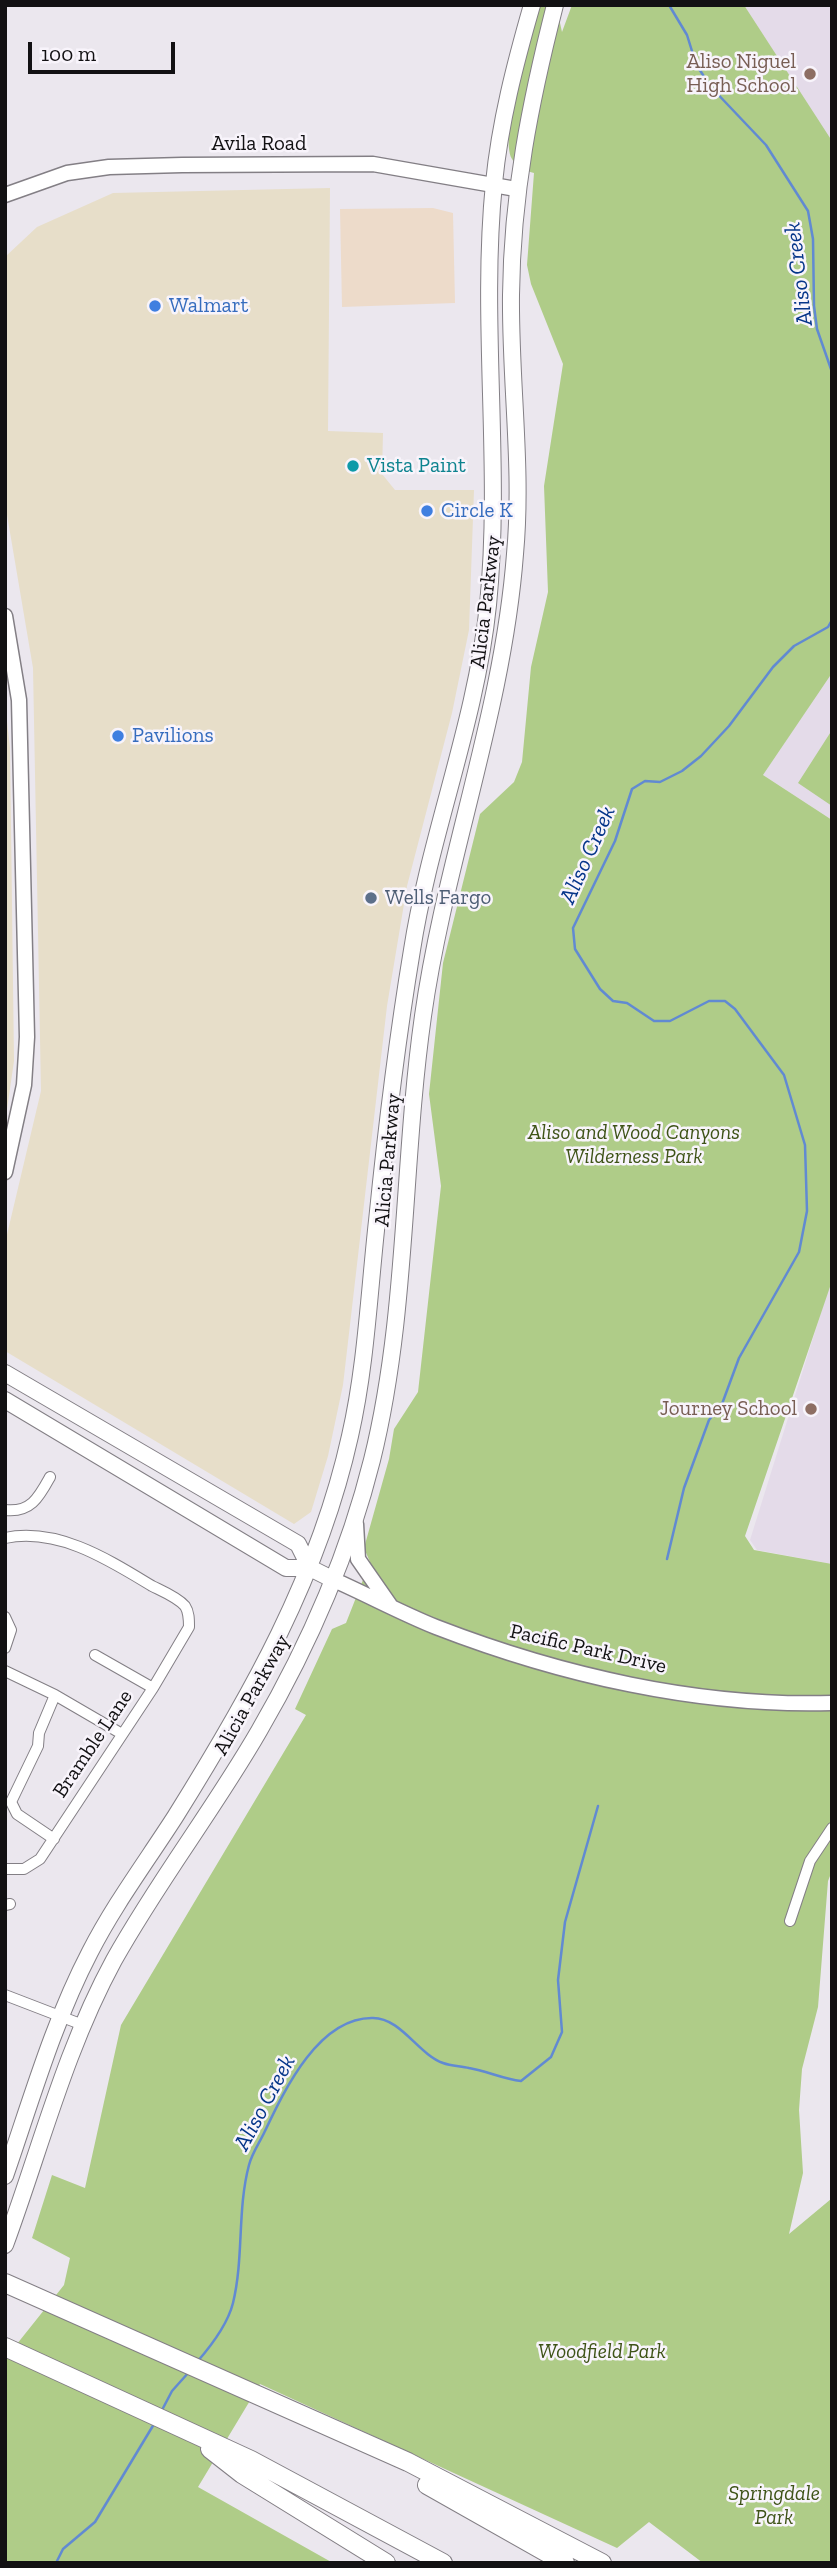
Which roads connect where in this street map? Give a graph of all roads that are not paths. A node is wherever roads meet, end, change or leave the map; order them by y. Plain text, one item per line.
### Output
1 (532, 5) edge
2 (555, 5) edge
3 (493, 186) junction
4 (516, 189) junction
5 (5, 195) edge
6 (5, 616) edge
7 (5, 1172) edge
8 (5, 1373) edge
9 (5, 1399) edge
10 (50, 1477) dead end
11 (5, 1510) edge
12 (355, 1521) junction
13 (5, 1538) edge
14 (310, 1568) junction
15 (334, 1580) junction
16 (393, 1609) junction
17 (5, 1616) edge
18 (5, 1648) edge
19 (95, 1655) dead end
20 (5, 1671) edge
21 (153, 1688) junction
22 (55, 1695) junction
23 (828, 1703) edge
24 (122, 1734) junction
25 (832, 1828) edge
26 (54, 1839) junction
27 (5, 1869) edge
28 (790, 1921) dead end
29 (5, 1995) edge
30 (60, 2016) junction
31 (83, 2025) junction
32 (5, 2176) edge
33 (7, 2242) edge
34 (5, 2283) edge
35 (5, 2347) edge
36 (275, 2405) junction
37 (246, 2467) junction
38 (386, 2563) edge
39 (443, 2563) edge
40 (565, 2563) edge
41 (602, 2563) edge

1 - 3 main road, Alicia Parkway
2 - 4 main road, Alicia Parkway
3 - 4 main road, Avila Road
3 - 5 main road, Avila Road
3 - 14 main road, Alicia Parkway
4 - 12 main road, Alicia Parkway
6 - 7 main road
8 - 14 main road, Pacific Park Drive
9 - 14 main road, Pacific Park Drive
10 - 11 street
12 - 15 main road, Alicia Parkway
12 - 16 main road
13 - 21 street, Bramble Lane
14 - 15 main road, Pacific Park Drive
14 - 30 main road, Alicia Parkway
15 - 16 main road, Pacific Park Drive
15 - 31 main road, Alicia Parkway
16 - 23 main road, Pacific Park Drive
17 - 18 street
19 - 21 street
20 - 22 street
21 - 24 street, Bramble Lane
22 - 24 street
22 - 26 street
24 - 26 street, Bramble Lane
25 - 28 street
26 - 27 street, Bramble Lane
29 - 30 street
30 - 31 street
30 - 32 main road, Alicia Parkway
31 - 33 main road, Alicia Parkway
34 - 36 highway
35 - 37 highway
36 - 40 highway
36 - 41 highway
37 - 38 highway
37 - 39 highway

